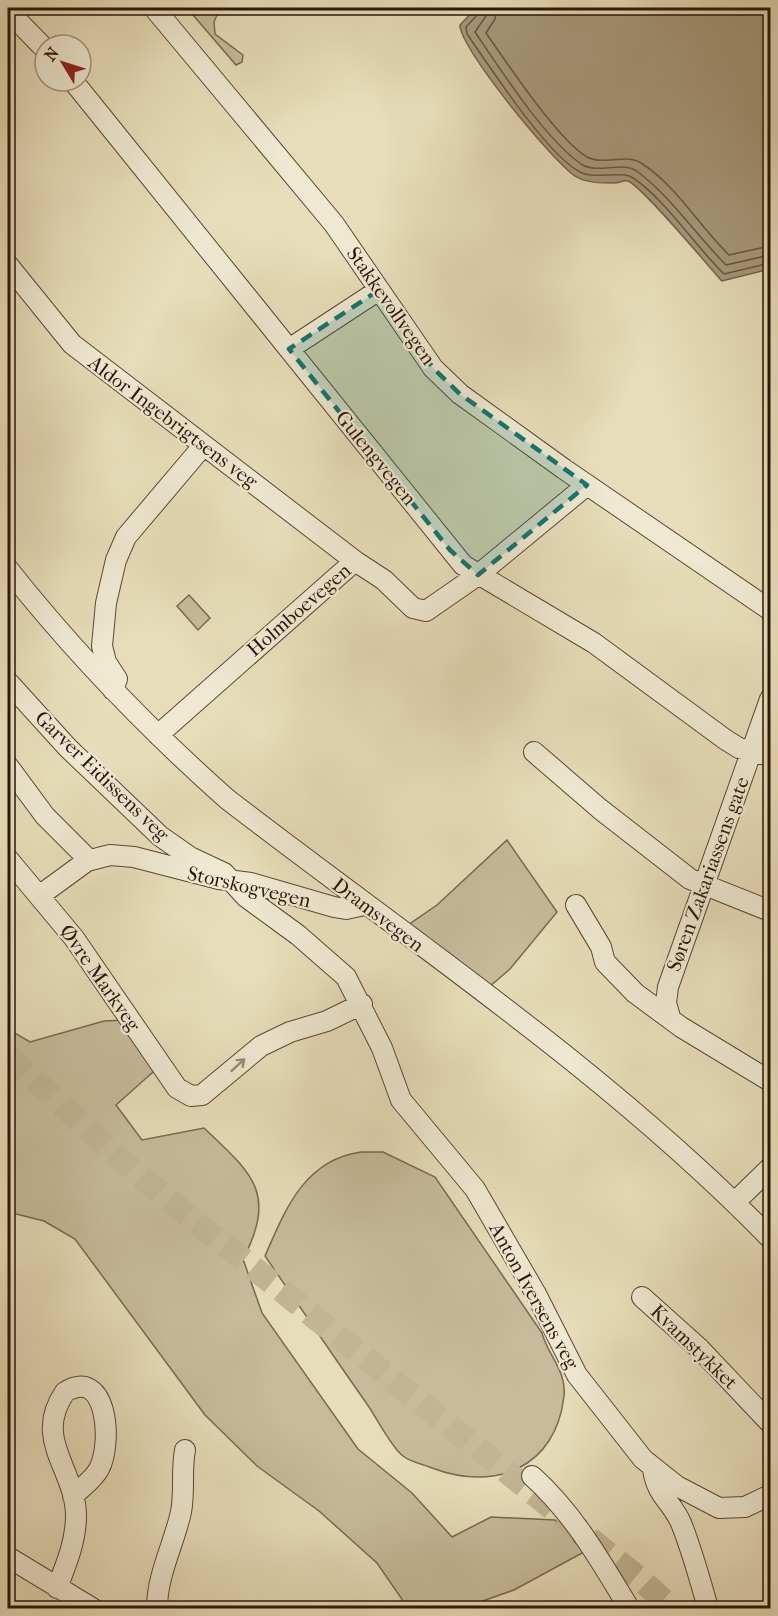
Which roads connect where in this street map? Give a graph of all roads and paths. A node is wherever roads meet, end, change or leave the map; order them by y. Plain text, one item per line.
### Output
1 (154, 8) edge
2 (8, 11) edge
3 (33, 37) edge
4 (83, 93) edge
5 (8, 265) edge
6 (379, 290) junction
7 (289, 349) junction
8 (203, 446) junction
9 (587, 485) junction
10 (355, 561) junction
11 (8, 569) edge
12 (478, 575) junction
13 (771, 610) edge
14 (8, 682) edge
15 (113, 690) junction
16 (771, 699) edge
17 (158, 735) junction
18 (534, 752) dead end
19 (761, 754) edge
20 (8, 766) edge
21 (8, 859) edge
22 (89, 860) junction
23 (231, 880) junction
24 (704, 886) junction
25 (39, 896) junction
26 (364, 905) junction
27 (576, 905) dead end
28 (771, 911) edge
29 (362, 1004) junction
30 (670, 1017) junction
31 (771, 1081) edge
32 (771, 1168) edge
33 (735, 1202) junction
34 (771, 1238) edge
35 (642, 1297) dead end
36 (771, 1422) edge
37 (185, 1450) dead end
38 (653, 1469) junction
39 (532, 1476) dead end
40 (771, 1495) edge
41 (73, 1496) junction
42 (8, 1557) edge
43 (57, 1588) junction
44 (92, 1608) edge
45 (157, 1608) edge
46 (629, 1608) edge
47 (708, 1608) edge

1 - 6 street, Stakkevollvegen
2 - 3 street
4 - 7 street, Gulengvegen
5 - 8 street, Aldor Ingebrigtsens veg
6 - 7 street
6 - 9 street, Stakkevollvegen
7 - 12 street, Gulengvegen
8 - 10 street, Aldor Ingebrigtsens veg
8 - 15 street
9 - 12 street, Holmboevegen
9 - 13 street, Stakkevollvegen
10 - 12 street, Holmboevegen
10 - 17 street, Holmboevegen
11 - 15 street, Dramsvegen
12 - 19 street, Gulengvegen
14 - 23 street, Garver Eidissens veg
15 - 17 street, Dramsvegen
16 - 19 street, Søren Zakariassens gate
17 - 26 street, Dramsvegen
18 - 24 street
19 - 24 street, Søren Zakariassens gate
20 - 22 street
21 - 25 street, Øvre Markveg
22 - 23 street, Storskogvegen
22 - 25 street, Storskogvegen
23 - 26 street, Storskogvegen
23 - 29 street, Garver Eidissens veg
24 - 28 street
24 - 30 street, Søren Zakariassens gate
25 -> 29 street, Øvre Markveg
26 - 33 street, Dramsvegen
27 - 30 street
29 - 38 street, Anton Iversens veg
30 - 31 street
32 - 33 street
33 - 34 street, Dramsvegen
35 - 36 street, Kvamstykket
37 - 45 street
38 - 40 street, Anton Iversens veg
38 - 47 street
39 - 46 street
41 - 41 street
41 - 43 street
42 - 43 street
43 - 44 street

